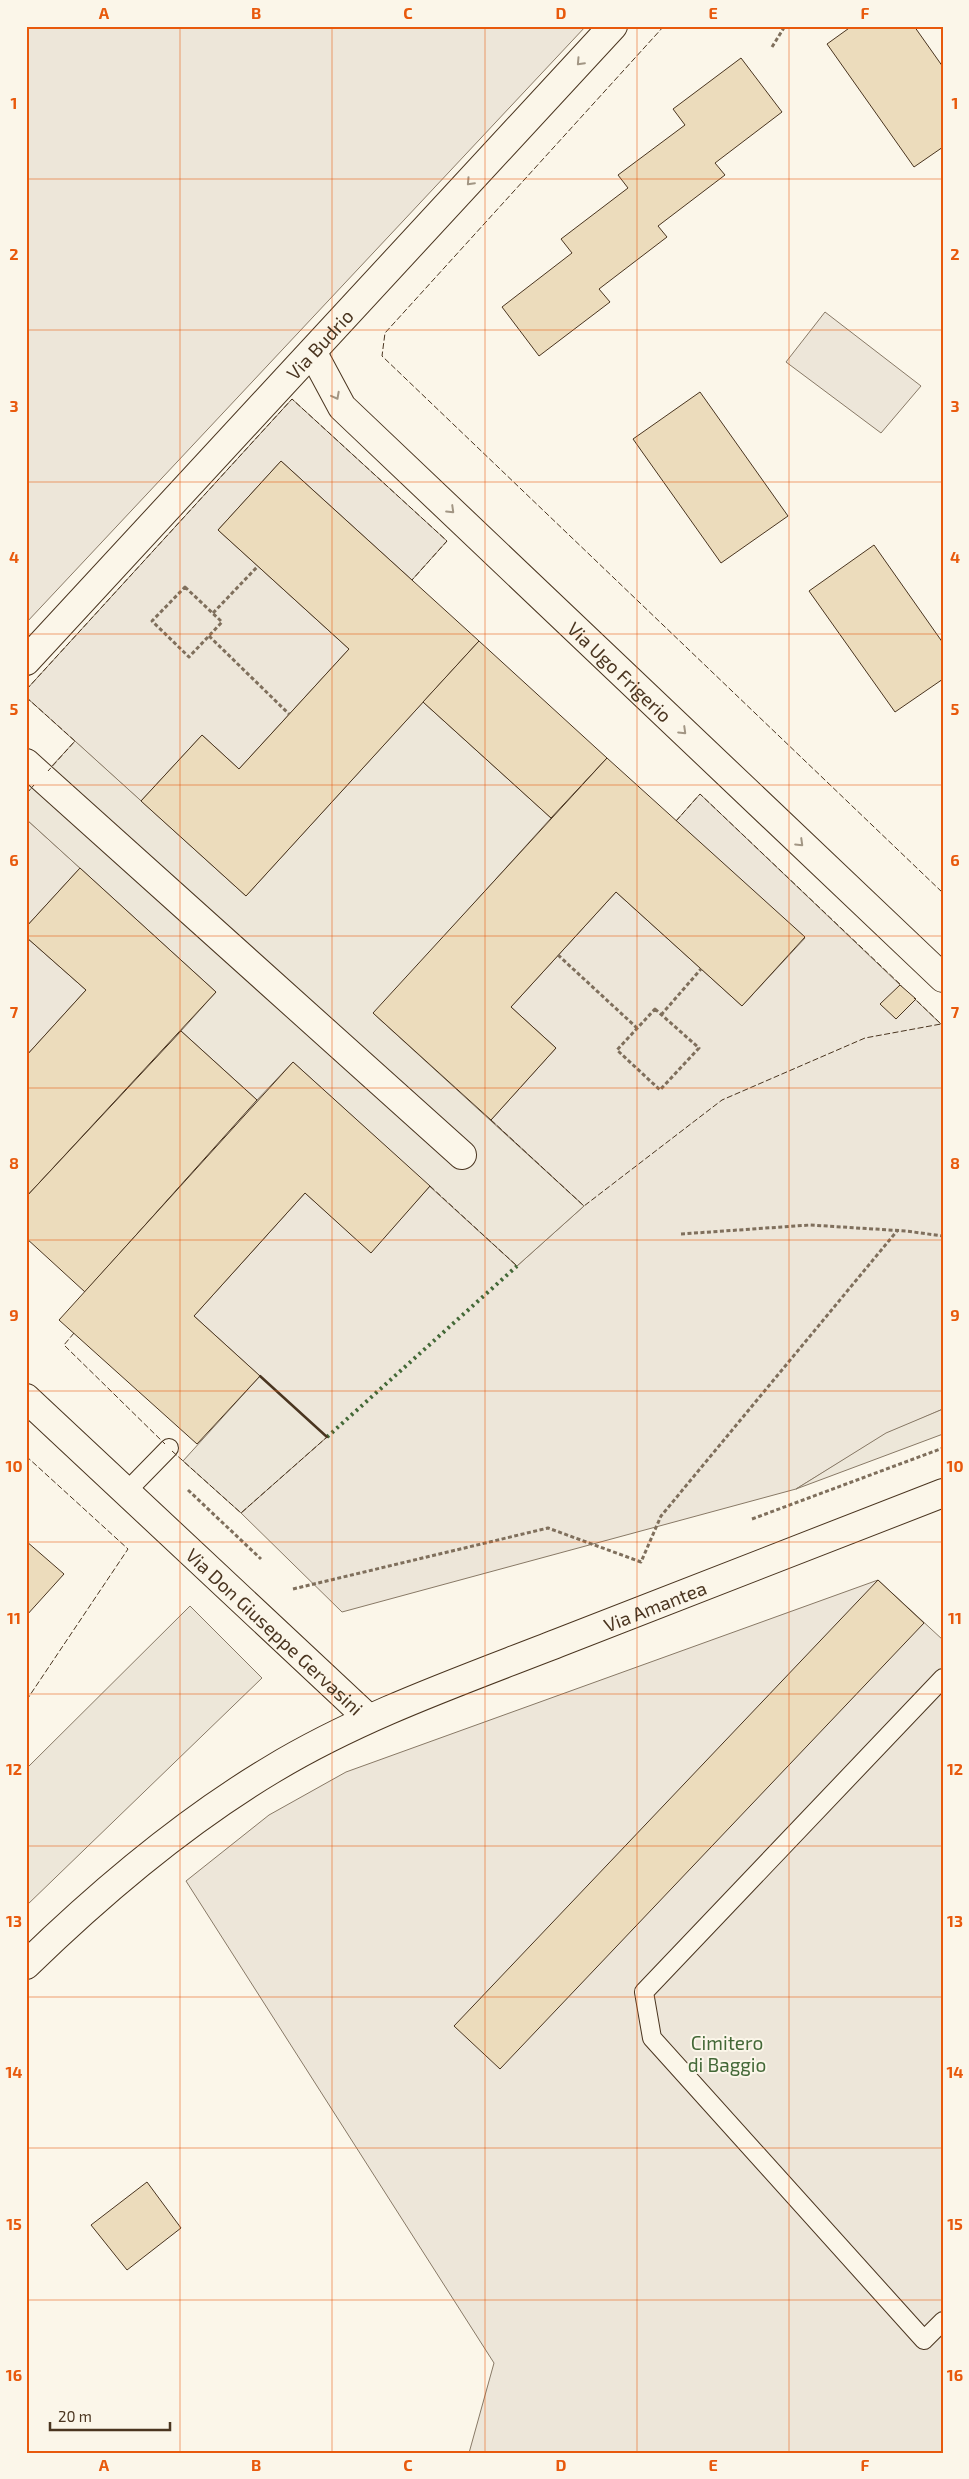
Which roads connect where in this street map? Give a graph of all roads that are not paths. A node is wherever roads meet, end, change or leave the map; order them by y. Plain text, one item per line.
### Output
1 (613, 26) edge
2 (313, 352) junction
3 (26, 661) edge
4 (26, 763) edge
5 (943, 978) edge
6 (462, 1155) dead end
7 (26, 1398) edge
8 (169, 1448) dead end
9 (127, 1491) junction
10 (943, 1493) edge
11 (943, 1678) edge
12 (368, 1718) junction
13 (26, 1965) edge
14 (943, 2321) edge

1 -> 2 street, Via Budrio
2 - 3 street, Via Budrio
2 -> 5 street, Via Ugo Frigerio
4 - 6 street
7 - 9 street, Via Don Giuseppe Gervasini
8 - 9 lane
9 - 12 street, Via Don Giuseppe Gervasini
10 - 12 street, Via Amantea
11 - 14 lane
12 - 13 street, Via Don Giuseppe Gervasini

